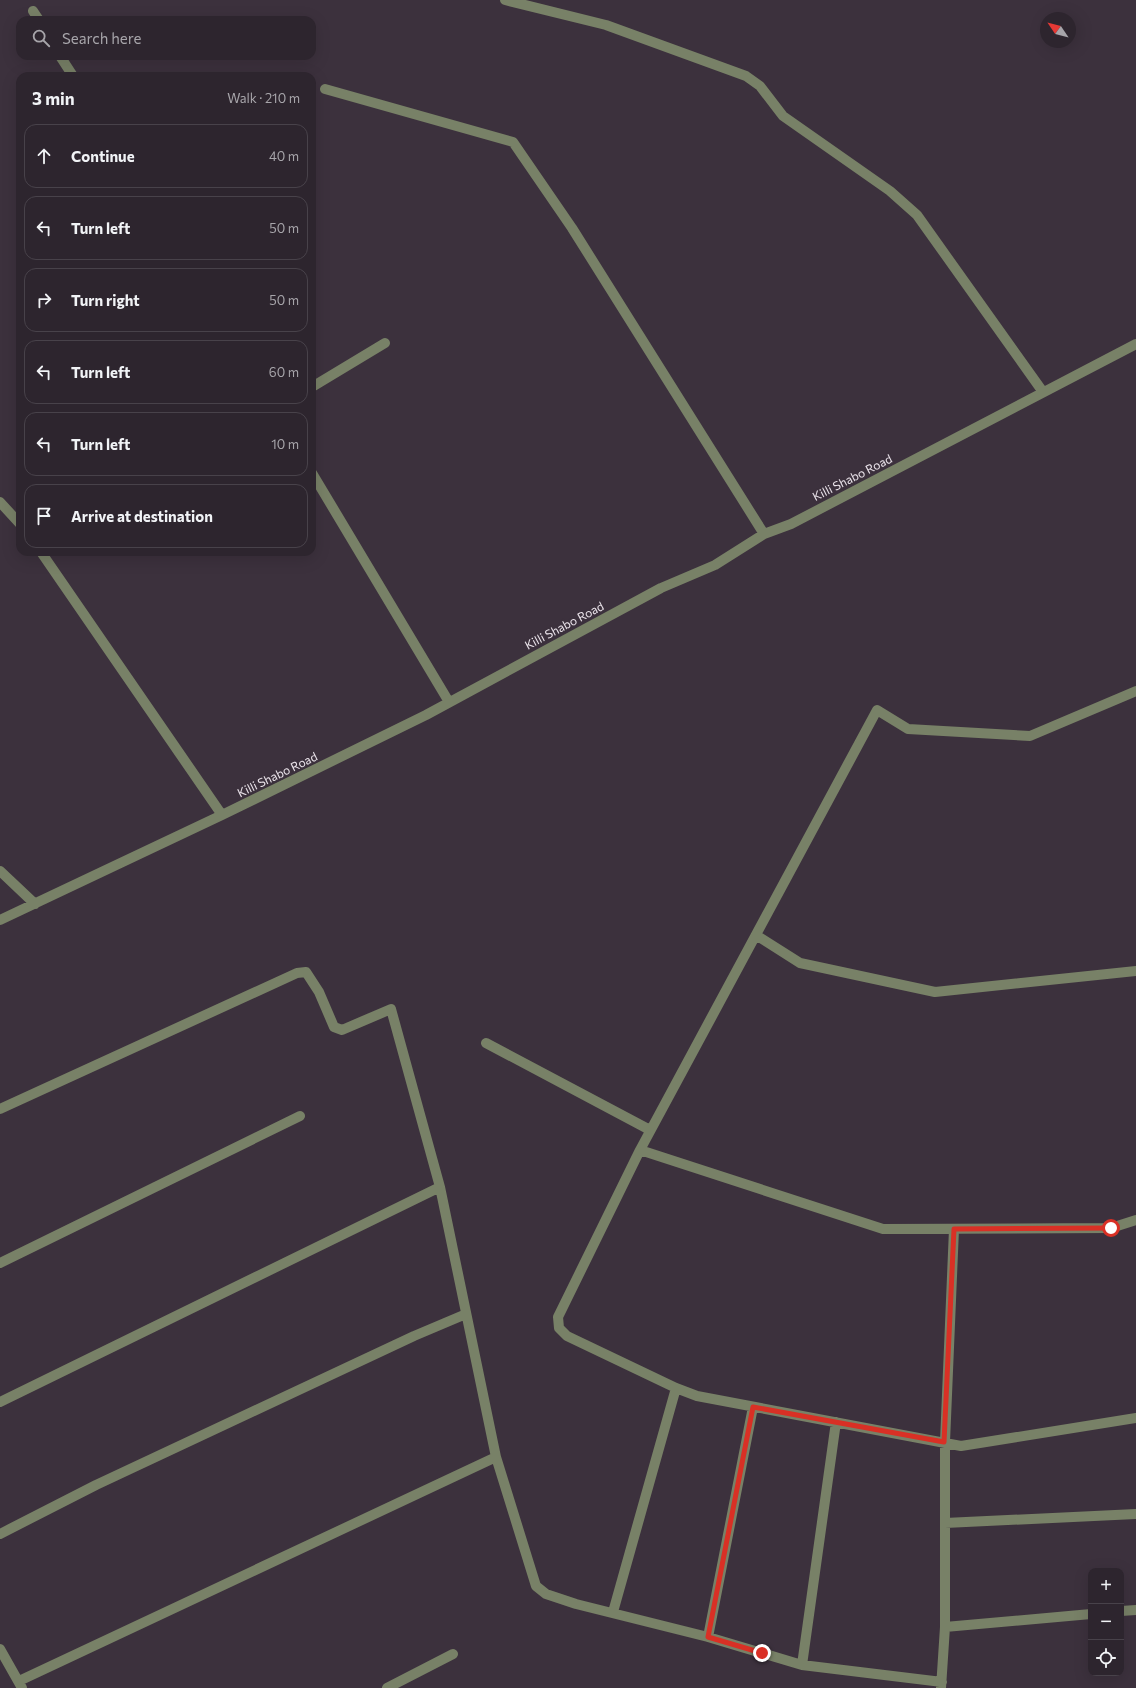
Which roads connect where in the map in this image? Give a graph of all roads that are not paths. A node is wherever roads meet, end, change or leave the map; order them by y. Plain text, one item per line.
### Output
1 (505, 0) edge
2 (33, 11) dead end
3 (36, 16) edge
4 (62, 60) edge
5 (70, 72) edge
6 (325, 89) dead end
7 (385, 343) dead end
8 (1136, 344) edge
9 (316, 385) edge
10 (1043, 392) junction
11 (316, 480) edge
12 (0, 502) edge
13 (16, 520) edge
14 (764, 534) junction
15 (44, 556) edge
16 (1136, 691) edge
17 (448, 702) junction
18 (222, 815) junction
19 (0, 871) edge
20 (35, 904) junction
21 (0, 920) edge
22 (756, 935) junction
23 (1136, 970) edge
24 (486, 1043) dead end
25 (0, 1109) edge
26 (300, 1116) dead end
27 (650, 1130) junction
28 (640, 1150) junction
29 (440, 1188) junction
30 (1136, 1220) edge
31 (954, 1229) junction
32 (0, 1263) edge
33 (466, 1314) junction
34 (676, 1388) junction
35 (0, 1402) edge
36 (753, 1407) junction
37 (1136, 1418) edge
38 (836, 1422) junction
39 (944, 1442) junction
40 (496, 1457) junction
41 (1136, 1514) edge
42 (945, 1523) junction
43 (0, 1534) edge
44 (1136, 1610) edge
45 (1124, 1611) edge
46 (613, 1612) junction
47 (1088, 1614) edge
48 (945, 1627) junction
49 (708, 1637) junction
50 (0, 1649) edge
51 (453, 1654) dead end
52 (802, 1665) junction
53 (20, 1685) edge
54 (942, 1685) edge
55 (387, 1688) edge

1 - 10 street
2 - 3 street
4 - 5 street
6 - 14 street
7 - 9 street
8 - 10 street, Killi Shabo Road
10 - 14 street, Killi Shabo Road
11 - 17 street
12 - 13 street
14 - 17 street, Killi Shabo Road
15 - 18 street
16 - 22 street
17 - 18 street, Killi Shabo Road
18 - 20 street, Killi Shabo Road
19 - 20 street
20 - 21 street, Killi Shabo Road
22 - 23 street
22 - 27 street
24 - 27 street
25 - 29 street
26 - 32 street
27 - 28 street
28 - 31 street
28 - 34 street
29 - 33 street
29 - 35 street
30 - 31 street
31 - 39 street
33 - 40 street
33 - 43 street
34 - 36 street
34 - 46 street
36 - 38 street
36 - 49 street
37 - 39 street
38 - 39 street
38 - 52 street
39 - 42 street
40 - 46 street
40 - 53 street
41 - 42 street
42 - 48 street
44 - 45 street
46 - 49 street
47 - 48 street
48 - 54 street
49 - 52 street
50 - 53 street
51 - 55 street
52 - 54 street

